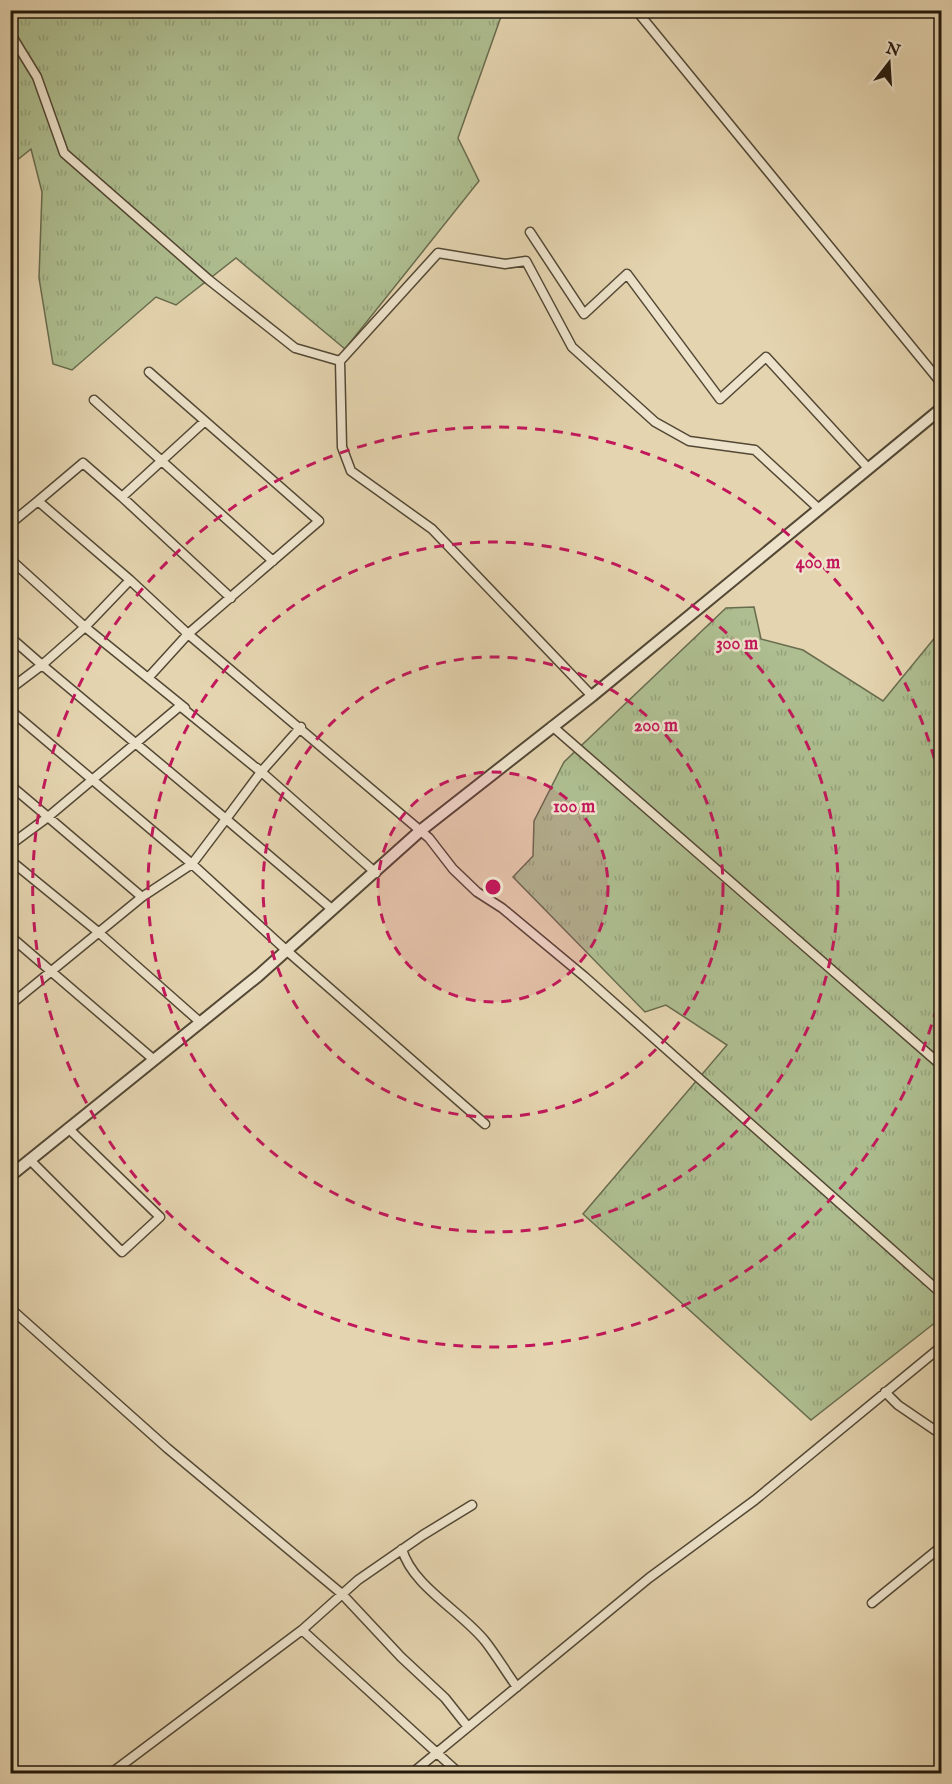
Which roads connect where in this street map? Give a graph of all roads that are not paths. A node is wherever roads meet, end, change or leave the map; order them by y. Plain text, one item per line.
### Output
1 (636, 10) edge
2 (10, 33) edge
3 (530, 232) dead end
4 (340, 361) junction
5 (149, 372) dead end
6 (942, 384) edge
7 (94, 400) dead end
8 (942, 408) edge
9 (205, 421) junction
10 (163, 460) junction
11 (868, 468) junction
12 (122, 497) junction
13 (38, 501) junction
14 (818, 508) junction
15 (10, 524) edge
16 (10, 559) edge
17 (273, 561) junction
18 (130, 580) junction
19 (231, 598) junction
20 (85, 627) junction
21 (188, 634) junction
22 (10, 637) edge
23 (42, 665) junction
24 (148, 678) junction
25 (10, 689) edge
26 (592, 696) junction
27 (10, 711) edge
28 (552, 726) junction
29 (301, 727) junction
30 (138, 743) junction
31 (261, 772) junction
32 (92, 780) junction
33 (10, 785) edge
34 (48, 817) junction
35 (226, 819) junction
36 (420, 831) junction
37 (10, 845) edge
38 (10, 861) edge
39 (192, 864) junction
40 (376, 873) junction
41 (141, 897) junction
42 (333, 910) junction
43 (97, 931) junction
44 (10, 936) edge
45 (286, 950) junction
46 (51, 972) junction
47 (10, 1005) edge
48 (200, 1022) junction
49 (153, 1059) junction
50 (942, 1066) edge
51 (485, 1124) dead end
52 (68, 1128) junction
53 (30, 1160) junction
54 (10, 1176) edge
55 (942, 1294) edge
56 (10, 1308) edge
57 (942, 1347) edge
58 (885, 1392) junction
59 (942, 1435) edge
60 (472, 1505) dead end
61 (942, 1546) edge
62 (402, 1549) junction
63 (342, 1594) junction
64 (872, 1603) dead end
65 (302, 1630) junction
66 (517, 1687) junction
67 (468, 1727) junction
68 (436, 1753) junction
69 (110, 1773) edge
70 (411, 1773) edge
71 (460, 1773) edge

1 - 6 street
2 - 4 street
3 - 11 street
4 - 14 street
4 - 26 street
5 - 9 street
7 - 10 street
8 - 11 street
9 - 10 street
9 - 17 street
10 - 12 street
10 - 17 street
11 - 14 street
12 - 13 street
12 - 19 street
13 - 15 street
13 - 18 street
14 - 26 street
16 - 20 street
17 - 19 street
18 - 20 street
18 - 21 street
19 - 21 street
20 - 23 street
20 - 24 street
21 - 24 street
21 - 29 street
22 - 23 street
23 - 25 street
23 - 30 street
24 - 31 street
26 - 28 street
27 - 32 street
28 - 36 street
28 - 50 street
29 - 31 street
29 - 36 street
30 - 31 street
30 - 32 street
30 - 35 street
31 - 35 street
31 - 40 street
32 - 34 street
32 - 39 street
33 - 34 street
34 - 37 street
34 - 41 street
35 - 39 street
35 - 42 street
36 - 40 street
36 - 55 street
38 - 43 street
39 - 41 street
39 - 45 street
40 - 42 street
41 - 43 street
42 - 45 street
43 - 46 street
43 - 48 street
44 - 46 street
45 - 48 street
45 - 51 street
46 - 47 street
46 - 49 street
48 - 49 street
49 - 52 street
52 - 53 street
52 - 53 street
53 - 54 street
56 - 63 street
57 - 58 street
58 - 59 street
58 - 66 street
60 - 62 street
61 - 64 street
62 - 63 street
62 - 66 street
63 - 65 street
63 - 67 street
65 - 68 street
65 - 69 street
66 - 67 street
67 - 68 street
68 - 70 street
68 - 71 street

